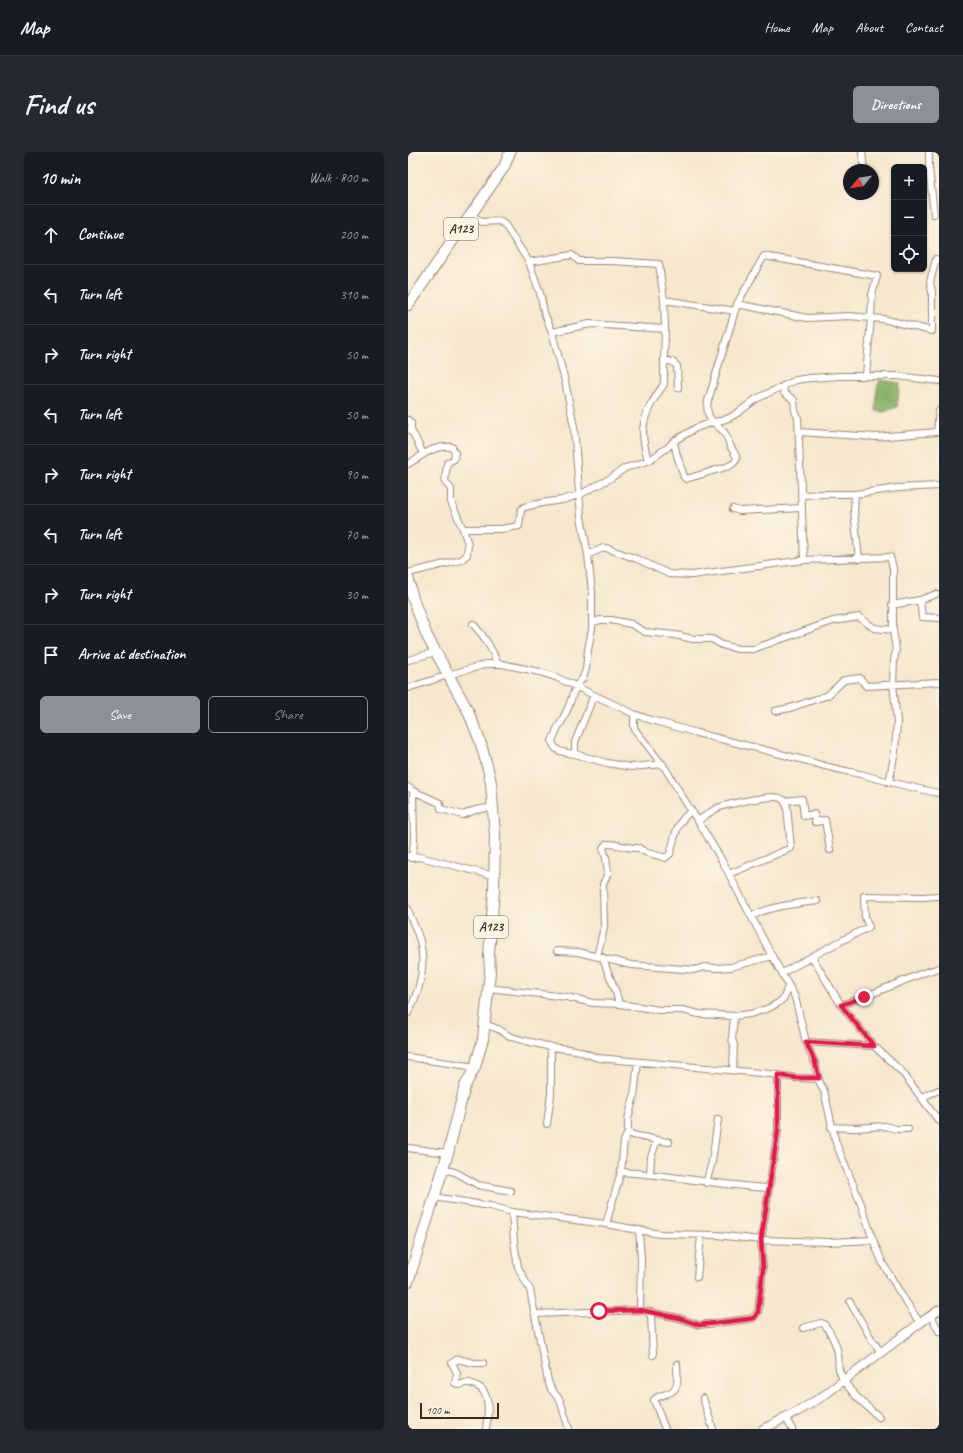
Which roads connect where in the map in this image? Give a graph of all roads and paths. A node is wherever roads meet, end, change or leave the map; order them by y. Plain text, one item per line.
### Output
1 (510, 152) edge
2 (862, 152) edge
3 (929, 152) edge
4 (863, 164) edge
5 (934, 214) dead end
6 (471, 215) junction
7 (936, 259) dead end
8 (529, 262) junction
9 (664, 300) junction
10 (737, 304) junction
11 (408, 305) edge
12 (735, 311) junction
13 (871, 318) junction
14 (665, 329) junction
15 (932, 331) junction
16 (552, 332) junction
17 (939, 332) edge
18 (664, 360) junction
19 (866, 375) junction
20 (939, 381) edge
21 (783, 386) junction
22 (678, 388) dead end
23 (939, 411) edge
24 (408, 420) edge
25 (713, 422) junction
26 (799, 432) junction
27 (674, 442) junction
28 (423, 453) junction
29 (648, 461) junction
30 (408, 464) edge
31 (939, 486) edge
32 (855, 494) junction
33 (579, 495) junction
34 (802, 495) junction
35 (733, 508) dead end
36 (802, 508) junction
37 (463, 529) junction
38 (588, 555) junction
39 (859, 558) junction
40 (804, 560) junction
41 (408, 573) edge
42 (408, 577) edge
43 (936, 594) dead end
44 (920, 600) junction
45 (892, 605) junction
46 (939, 618) edge
47 (592, 622) junction
48 (473, 624) dead end
49 (892, 630) junction
50 (435, 652) junction
51 (408, 660) edge
52 (497, 663) junction
53 (448, 675) junction
54 (939, 682) edge
55 (893, 684) junction
56 (576, 686) junction
57 (408, 688) edge
58 (594, 695) junction
59 (775, 710) dead end
60 (634, 714) junction
61 (575, 754) junction
62 (663, 764) junction
63 (889, 782) junction
64 (410, 789) edge
65 (939, 793) edge
66 (785, 801) junction
67 (494, 807) junction
68 (691, 811) junction
69 (698, 821) junction
70 (830, 850) dead end
71 (410, 857) edge
72 (729, 874) junction
73 (494, 876) junction
74 (939, 896) edge
75 (817, 901) dead end
76 (408, 909) edge
77 (751, 916) junction
78 (557, 951) dead end
79 (600, 956) junction
80 (772, 956) junction
81 (812, 957) junction
82 (939, 968) edge
83 (782, 974) junction
84 (788, 986) junction
85 (488, 988) junction
86 (410, 1004) edge
87 (619, 1004) junction
88 (841, 1005) junction
89 (408, 1013) edge
90 (734, 1016) junction
91 (484, 1024) junction
92 (806, 1042) junction
93 (549, 1046) junction
94 (874, 1046) junction
95 (408, 1057) edge
96 (638, 1062) junction
97 (475, 1068) junction
98 (733, 1070) junction
99 (778, 1075) junction
100 (819, 1078) junction
101 (939, 1090) edge
102 (922, 1097) junction
103 (718, 1119) dead end
104 (939, 1121) edge
105 (547, 1124) dead end
106 (831, 1127) junction
107 (908, 1129) dead end
108 (628, 1132) junction
109 (657, 1140) junction
110 (669, 1142) dead end
111 (408, 1148) edge
112 (448, 1153) junction
113 (443, 1168) junction
114 (621, 1172) junction
115 (650, 1174) junction
116 (706, 1183) junction
117 (768, 1188) junction
118 (511, 1191) dead end
119 (434, 1197) junction
120 (512, 1212) junction
121 (606, 1224) junction
122 (639, 1230) junction
123 (702, 1235) junction
124 (761, 1240) junction
125 (872, 1240) junction
126 (410, 1265) edge
127 (697, 1277) dead end
128 (408, 1282) edge
129 (850, 1302) dead end
130 (640, 1310) junction
131 (939, 1310) edge
132 (648, 1312) junction
133 (535, 1314) junction
134 (932, 1316) junction
135 (920, 1323) junction
136 (803, 1328) dead end
137 (939, 1331) edge
138 (881, 1352) junction
139 (653, 1355) dead end
140 (483, 1362) dead end
141 (677, 1364) dead end
142 (844, 1380) junction
143 (703, 1398) dead end
144 (785, 1417) junction
145 (879, 1417) dead end
146 (486, 1429) edge
147 (569, 1429) edge
148 (665, 1429) edge
149 (713, 1429) edge
150 (763, 1429) edge
151 (792, 1429) edge

1 - 6 highway, A123
2 - 4 street
3 - 5 street
6 - 8 street
6 - 11 highway, A123
7 - 15 street
8 - 9 street
8 - 16 street
9 - 12 street
9 - 14 street
10 - 12 street
10 - 13 street
10 - 13 street
12 - 25 street
13 - 15 street
13 - 19 street
14 - 16 street
14 - 18 street
15 - 17 street
16 - 33 street
18 - 22 street
18 - 29 street
19 - 20 street
19 - 21 street
21 - 25 street
21 - 26 street
23 - 26 street
24 - 28 street
25 - 27 street
25 - 27 street
26 - 34 street
27 - 29 street
28 - 30 street
28 - 37 street
29 - 33 street
31 - 32 street
32 - 34 street
32 - 39 street
33 - 37 street
33 - 38 street
34 - 36 street
35 - 36 street
36 - 40 street
37 - 41 street
38 - 40 street
38 - 47 street
39 - 40 street
39 - 45 street
42 - 50 highway, A123
43 - 44 street
44 - 45 street
44 - 46 street
45 - 49 street
47 - 49 street
47 - 56 street
48 - 52 street
49 - 55 street
50 - 51 street
50 - 53 highway, A123
52 - 53 street
52 - 56 street
53 - 57 street
53 - 67 highway, A123
54 - 55 street
55 - 59 street
55 - 63 street
56 - 58 street
56 - 61 street
58 - 60 street
58 - 61 street
60 - 62 street
60 - 63 street
61 - 62 street
62 - 68 street
63 - 65 street
64 - 67 street
64 - 71 street
66 - 69 street
66 - 70 street
66 - 72 street
67 - 73 highway, A123
68 - 69 street
68 - 79 street
69 - 72 street
71 - 73 street
72 - 77 street
73 - 85 highway, A123
74 - 81 street
75 - 77 street
76 - 86 street
77 - 80 street
78 - 79 street
79 - 80 street
79 - 87 street
80 - 83 street
81 - 83 street
81 - 88 street
82 - 88 street
83 - 84 street
84 - 90 street
84 - 92 street
85 - 87 street
85 - 91 highway, A123
86 - 89 street
87 - 90 street
88 - 94 street
90 - 98 street
91 - 93 street
91 - 97 highway, A123
92 - 94 street
92 - 100 street
93 - 96 street
93 - 105 street
94 - 102 street
95 - 97 street
96 - 98 street
96 - 108 street
97 - 112 highway, A123
98 - 99 street
99 - 100 street
99 - 117 street
100 - 106 street
101 - 102 street
102 - 104 street
103 - 116 street
106 - 107 street
106 - 125 street
108 - 109 street
108 - 114 street
109 - 110 street
109 - 115 street
111 - 112 street
112 - 113 highway, A123
113 - 118 street
113 - 119 highway, A123
114 - 115 street
114 - 121 street
115 - 116 street
116 - 117 street
117 - 124 street
119 - 120 street
119 - 126 highway, A123
120 - 121 street
120 - 133 street
121 - 122 street
122 - 123 street
122 - 130 street
123 - 124 street
123 - 127 street
124 - 125 street
124 - 132 street
125 - 135 street
126 - 128 highway, A123
129 - 138 street
130 - 132 street
130 - 133 street
131 - 134 main road
132 - 139 street
133 - 147 street
134 - 135 main road
134 - 137 street
135 - 138 main road
136 - 142 street
138 - 142 main road
140 - 146 street
141 - 148 street
142 - 144 main road
142 - 145 street
143 - 149 street
144 - 150 main road
144 - 151 street

